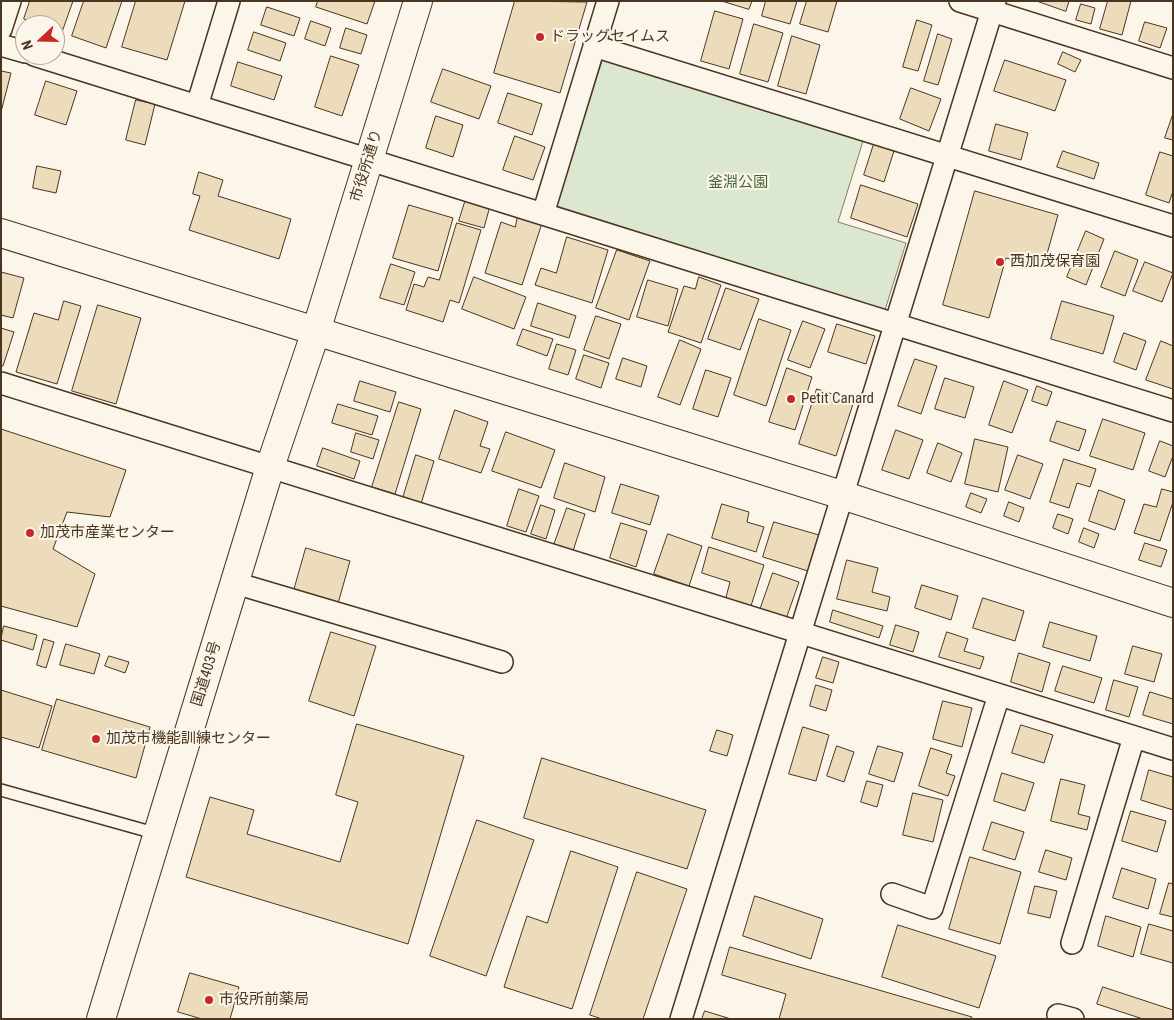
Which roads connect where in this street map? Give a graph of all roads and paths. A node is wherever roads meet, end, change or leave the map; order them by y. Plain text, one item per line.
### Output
1 (10, 1) edge
2 (229, 1) edge
3 (418, 1) edge
4 (608, 1) edge
5 (960, 1) edge
6 (993, 6) edge
7 (1, 29) edge
8 (1, 45) edge
9 (594, 46) junction
10 (15, 49) edge
11 (65, 65) edge
12 (1173, 68) edge
13 (197, 106) junction
14 (947, 156) junction
15 (369, 160) junction
16 (542, 214) junction
17 (1173, 226) edge
18 (1, 232) edge
19 (895, 324) junction
20 (316, 331) junction
21 (1, 383) edge
22 (1173, 411) edge
23 (270, 467) junction
24 (842, 495) junction
25 (234, 583) junction
26 (1173, 603) edge
27 (800, 633) junction
28 (502, 662) dead end
29 (999, 695) junction
30 (1134, 737) junction
31 (1173, 749) edge
32 (1, 790) edge
33 (158, 834) junction
34 (892, 894) dead end
35 (1072, 943) dead end
36 (101, 1019) edge
37 (681, 1019) edge

1 - 7 street
2 - 13 street
3 - 15 main road, 市役所通り
4 - 9 street
5 - 6 street
6 - 12 street
6 - 14 street
8 - 10 street
9 - 14 street
9 - 16 street
11 - 13 street
13 - 15 street
14 - 17 street
14 - 19 street
15 - 16 street
15 - 20 main road, 市役所通り
16 - 19 street
18 - 20 main road
19 - 22 street
19 - 24 street
20 - 23 main road, 国道403号
20 - 24 main road
21 - 23 street
23 - 25 main road, 国道403号
23 - 27 street
24 - 26 main road
24 - 27 street
25 - 28 street
25 - 33 main road, 国道403号
27 - 29 street
27 - 37 street
29 - 30 street
29 - 34 street
30 - 31 street
30 - 35 street
32 - 33 lane
33 - 36 main road, 国道403号

